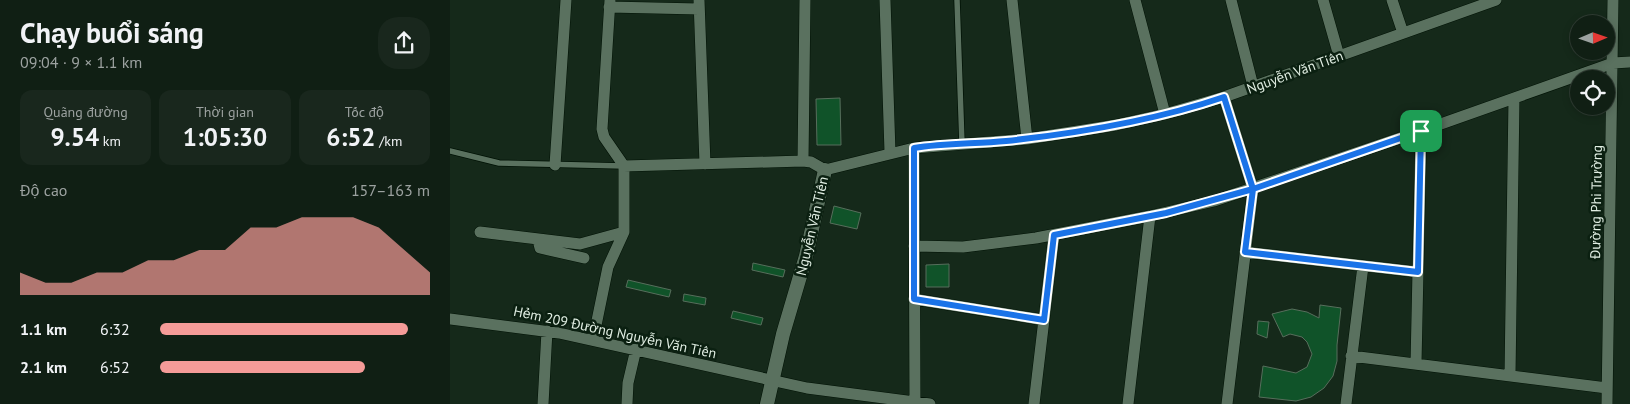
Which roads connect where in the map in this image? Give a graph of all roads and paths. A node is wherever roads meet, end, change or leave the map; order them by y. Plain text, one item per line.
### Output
1 (566, 0) edge
2 (805, 0) edge
3 (885, 0) edge
4 (957, 0) edge
5 (1012, 0) edge
6 (1135, 0) edge
7 (1231, 0) edge
8 (1323, 0) edge
9 (1392, 0) edge
10 (1457, 0) edge
11 (1496, 0) edge
12 (1613, 0) edge
13 (610, 3) edge
14 (699, 5) edge
15 (1461, 12) junction
16 (1403, 33) junction
17 (1339, 56) junction
18 (1630, 62) edge
19 (1612, 63) junction
20 (1253, 86) junction
21 (1224, 97) junction
22 (1514, 98) junction
23 (1165, 114) junction
24 (1421, 131) junction
25 (1027, 138) junction
26 (962, 144) junction
27 (914, 148) junction
28 (450, 151) edge
29 (890, 152) junction
30 (803, 161) junction
31 (705, 164) junction
32 (555, 165) junction
33 (624, 166) junction
34 (825, 170) junction
35 (1253, 189) junction
36 (1150, 216) junction
37 (480, 232) dead end
38 (624, 232) junction
39 (1054, 235) junction
40 (538, 240) junction
41 (914, 246) junction
42 (1245, 252) junction
43 (584, 258) dead end
44 (1363, 266) junction
45 (1418, 272) junction
46 (914, 299) junction
47 (450, 319) edge
48 (1044, 320) junction
49 (547, 331) junction
50 (593, 340) junction
51 (636, 349) junction
52 (1351, 356) junction
53 (1416, 364) junction
54 (1510, 376) junction
55 (772, 381) junction
56 (1607, 388) junction
57 (867, 400) edge
58 (915, 403) edge
59 (543, 404) edge
60 (627, 404) edge
61 (767, 404) edge
62 (930, 404) edge
63 (1034, 404) edge
64 (1128, 404) edge
65 (1227, 404) edge
66 (1346, 404) edge
67 (1607, 404) edge

1 - 32 street
2 - 30 street
3 - 29 street
4 - 26 lane
5 - 25 street
6 - 23 street
7 - 20 street
8 - 17 street
9 - 16 street
10 - 15 street
11 - 15 street, Nguyễn Văn Tiên
12 - 19 street, Đường Phi Trường
13 - 14 street
13 - 33 street
14 - 31 street
15 - 16 street, Nguyễn Văn Tiên
16 - 17 street, Nguyễn Văn Tiên
17 - 20 street, Nguyễn Văn Tiên
18 - 19 street
19 - 22 street
19 - 56 street, Đường Phi Trường
20 - 21 street, Nguyễn Văn Tiên
21 - 23 street, Nguyễn Văn Tiên
21 - 35 street
22 - 24 street
22 - 54 street
23 - 25 street, Nguyễn Văn Tiên
24 - 35 street
24 - 45 street
25 - 26 street, Nguyễn Văn Tiên
26 - 27 street, Nguyễn Văn Tiên
27 - 29 street, Nguyễn Văn Tiên
27 - 41 street
28 - 32 lane
29 - 34 street, Nguyễn Văn Tiên
30 - 31 street
30 - 34 street
31 - 33 street
32 - 33 lane
33 - 38 street
34 - 55 street, Nguyễn Văn Tiên
35 - 36 street
35 - 42 street
36 - 39 street
36 - 64 street
37 - 40 street
38 - 40 street
38 - 50 street
39 - 41 street
39 - 48 street
40 - 43 street
41 - 46 street
42 - 44 street
42 - 65 street
44 - 45 street
44 - 52 street
45 - 53 street
46 - 48 street
46 - 58 street
47 - 49 street, Hẻm 209 Đường Nguyễn Văn Tiên
48 - 63 street
49 - 50 street, Hẻm 209 Đường Nguyễn Văn Tiên
49 - 59 street
50 - 51 street, Hẻm 209 Đường Nguyễn Văn Tiên
51 - 55 street, Hẻm 209 Đường Nguyễn Văn Tiên
51 - 60 street
52 - 53 street
52 - 66 street
53 - 54 street
54 - 56 street
55 - 57 street, Hẻm 209 Đường Nguyễn Văn Tiên
55 - 61 street, Nguyễn Văn Tiên
56 - 67 street, Đường Phi Trường
57 - 58 street, Hẻm 209 Đường Nguyễn Văn Tiên
58 - 62 street, Hẻm 209 Đường Nguyễn Văn Tiên

